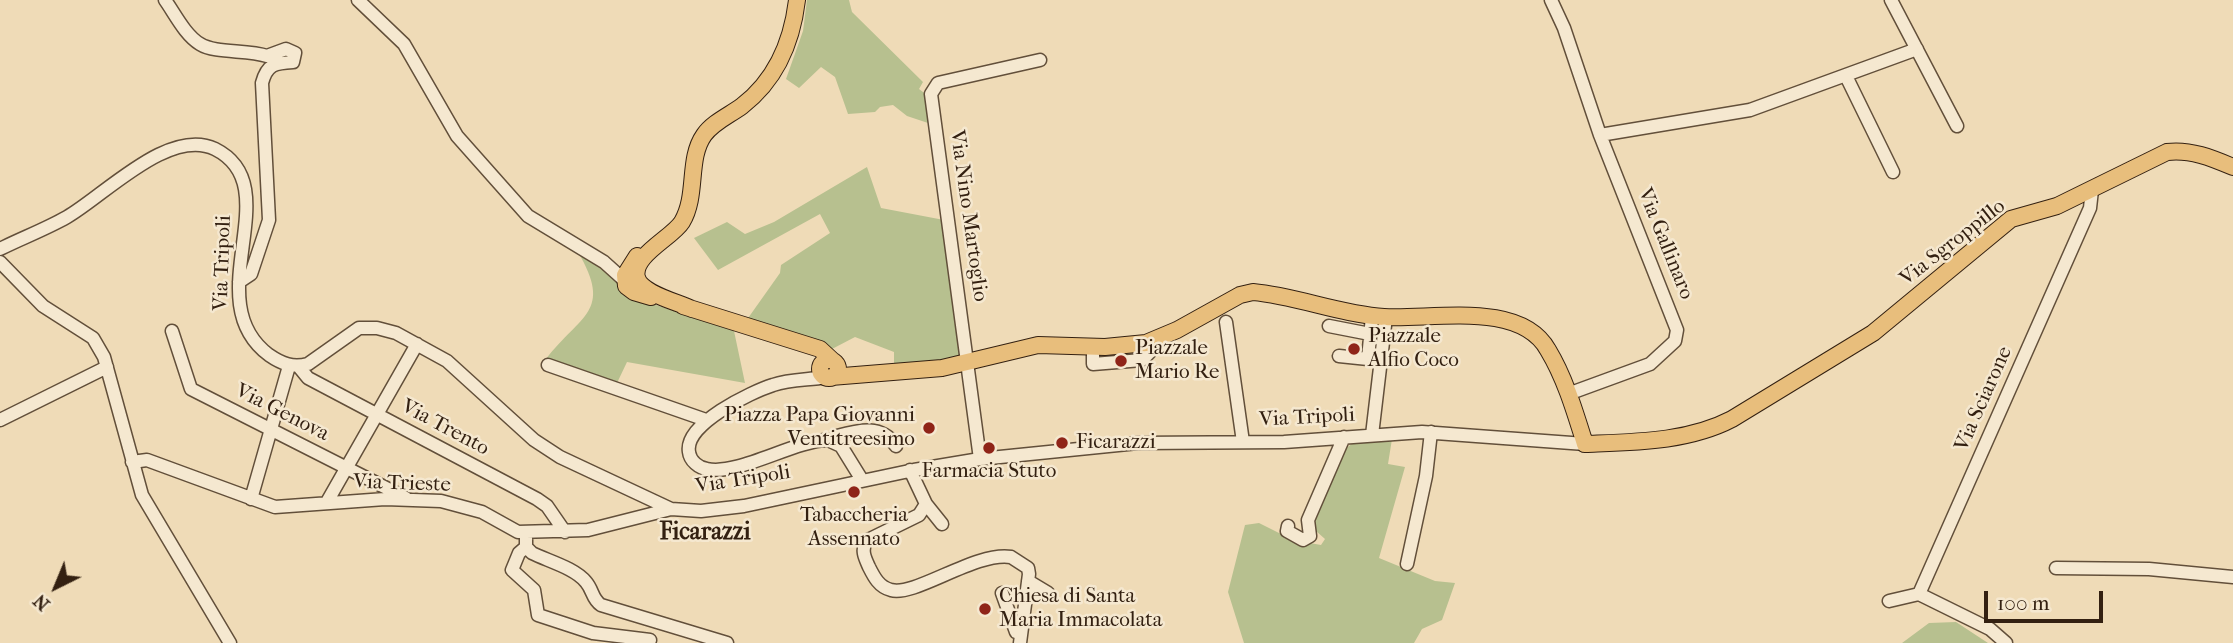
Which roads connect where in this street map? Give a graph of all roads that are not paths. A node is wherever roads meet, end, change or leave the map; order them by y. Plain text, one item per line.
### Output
1 (165, 0) edge
2 (358, 0) edge
3 (797, 0) edge
4 (1552, 0) edge
5 (1891, 0) edge
6 (1917, 49) junction
7 (1040, 61) dead end
8 (1846, 76) junction
9 (1957, 126) dead end
10 (1600, 135) junction
11 (2233, 167) edge
12 (1893, 172) dead end
13 (2092, 190) junction
14 (668, 237) junction
15 (0, 249) edge
16 (0, 262) edge
17 (625, 275) junction
18 (239, 282) junction
19 (685, 305) junction
20 (1379, 317) junction
21 (1226, 322) dead end
22 (1329, 326) dead end
23 (173, 331) dead end
24 (1370, 334) junction
25 (417, 344) junction
26 (1339, 356) dead end
27 (968, 362) junction
28 (548, 365) dead end
29 (294, 366) junction
30 (107, 367) junction
31 (830, 369) junction
32 (1568, 394) junction
33 (378, 415) junction
34 (0, 420) edge
35 (706, 420) junction
36 (1718, 427) joint
37 (270, 429) junction
38 (1431, 432) junction
39 (1373, 435) junction
40 (1344, 438) junction
41 (835, 442) junction
42 (1243, 442) junction
43 (1585, 444) junction
44 (896, 446) dead end
45 (980, 459) junction
46 (132, 462) junction
47 (347, 468) junction
48 (910, 470) junction
49 (862, 480) junction
50 (251, 499) junction
51 (409, 500) junction
52 (327, 502) junction
53 (926, 504) junction
54 (671, 509) junction
55 (942, 524) dead end
56 (1288, 526) dead end
57 (526, 532) junction
58 (565, 532) junction
59 (526, 547) junction
60 (1406, 564) dead end
61 (2056, 568) dead end
62 (2233, 577) edge
63 (1028, 581) junction
64 (1002, 593) dead end
65 (1048, 593) dead end
66 (1919, 594) junction
67 (1889, 601) dead end
68 (653, 621) junction
69 (1021, 638) edge
70 (650, 642) edge
71 (230, 643) edge
72 (727, 643) edge
73 (2006, 643) edge

1 - 18 street
2 - 17 street
3 - 14 main road
4 - 10 street, Via Gallinaro
5 - 6 street
6 - 8 street
6 - 9 street
7 - 27 street, Via Nino Martoglio
8 - 10 street
8 - 12 street
10 - 32 street, Via Gallinaro
11 - 13 main road, Via Sgroppillo
13 - 36 main road, Via Sgroppillo
13 - 66 street, Via Sciarone
14 - 17 main road
14 - 19 main road
15 - 18 street, Via Tripoli
16 - 30 street
17 - 19 main road
18 - 29 street, Via Tripoli
19 - 31 main road
20 - 24 street
20 - 27 main road
20 - 32 main road
20 - 39 street
21 - 42 street
22 - 24 street
23 - 37 street, Via Genova
24 - 26 street
25 - 29 street, Via Tripoli
25 - 33 street
25 - 54 street, Via Tripoli
27 - 31 main road
27 - 45 street, Via Nino Martoglio
28 - 35 street
29 - 33 street, Via Trento
29 - 37 street
30 - 34 street
30 - 46 street
31 - 35 street
32 - 43 main road
33 - 47 street
33 - 58 street, Via Trento
35 - 41 street
36 - 43 main road, Via Tripoli
37 - 47 street, Via Genova
37 - 50 street
38 - 39 street, Via Tripoli
38 - 43 street, Via Tripoli
38 - 60 street
39 - 40 street, Via Tripoli
40 - 42 street, Via Tripoli
40 - 56 street
41 - 44 street
41 - 49 street
42 - 45 street, Via Tripoli
45 - 48 street, Via Tripoli
46 - 50 street, Via Trieste
46 - 71 street
47 - 51 street, Via Genova
47 - 52 street
48 - 49 street, Via Tripoli
48 - 53 street
49 - 54 street, Via Tripoli
50 - 52 street, Via Trieste
51 - 52 street, Via Trieste
51 - 57 street, Via Trieste
53 - 55 street
53 - 63 street
54 - 58 street, Via Trieste
57 - 58 street, Via Trieste
57 - 59 street
59 - 68 street
59 - 70 street
61 - 62 street
63 - 65 street
63 - 69 street
64 - 69 street
66 - 67 street
66 - 73 street
68 - 70 street
68 - 72 street

